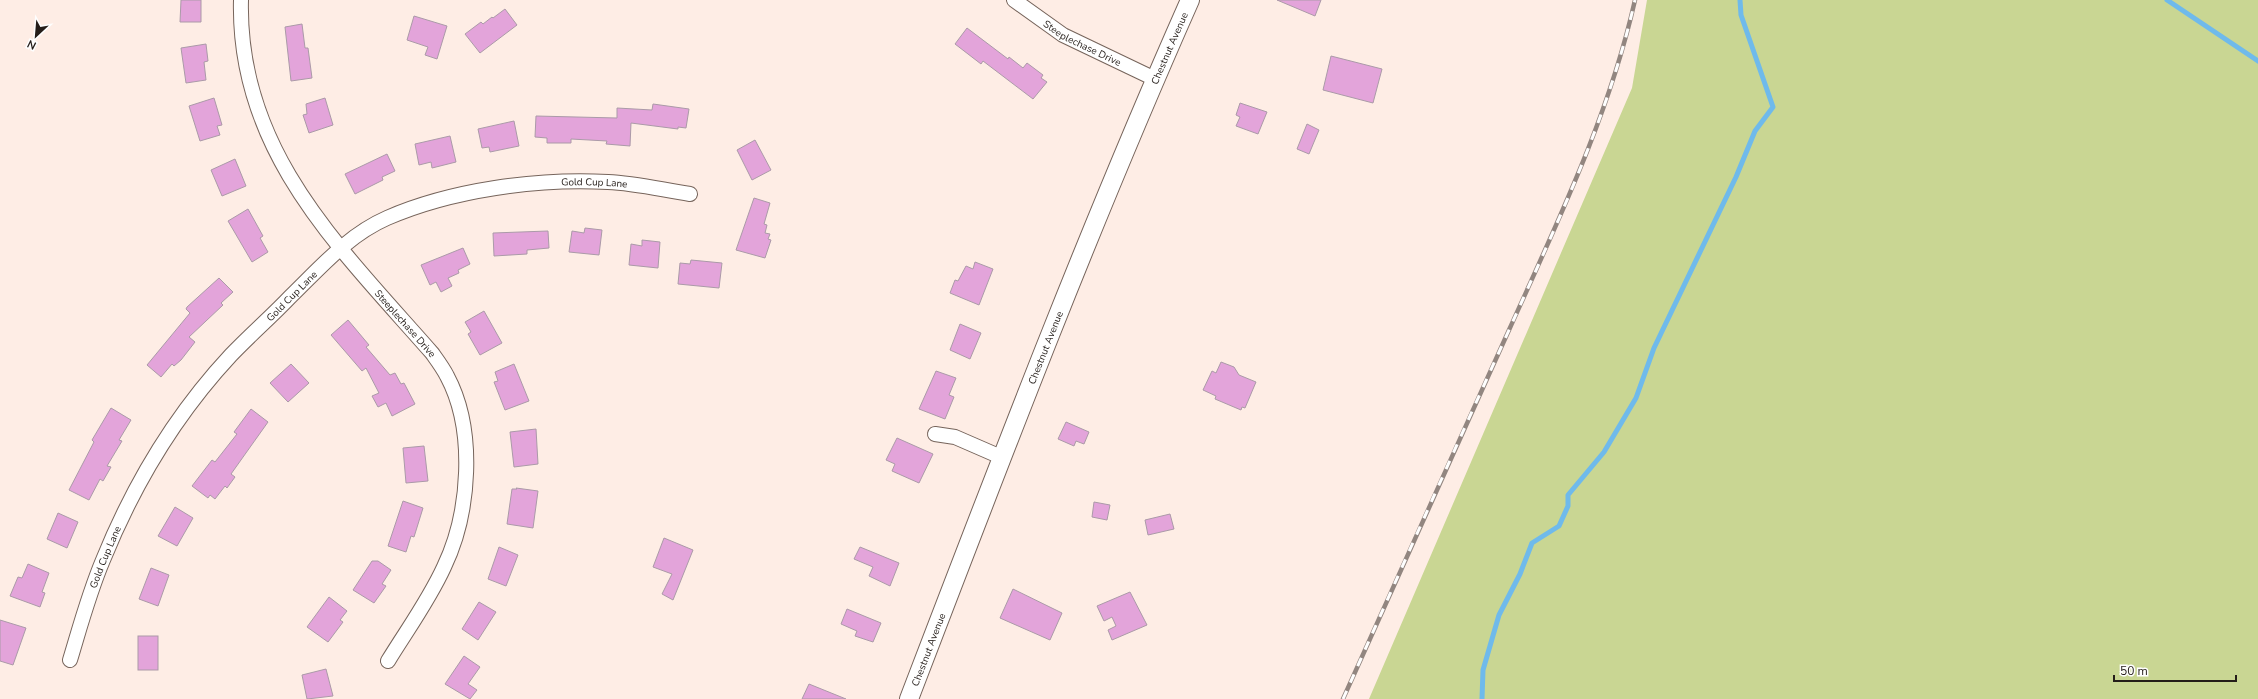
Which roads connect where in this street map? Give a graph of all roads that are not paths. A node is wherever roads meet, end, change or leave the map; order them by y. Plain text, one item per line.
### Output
1 (240, 0) edge
2 (1014, 0) edge
3 (1190, 0) edge
4 (1155, 79) junction
5 (690, 194) dead end
6 (340, 248) junction
7 (935, 434) dead end
8 (1001, 457) junction
9 (70, 660) dead end
10 (388, 661) dead end
11 (910, 699) edge

1 - 6 street, Steeplechase Drive
2 - 4 street, Steeplechase Drive
3 - 4 street, Chestnut Avenue
4 - 8 street, Chestnut Avenue
5 - 6 street, Gold Cup Lane
6 - 9 street, Gold Cup Lane
6 - 10 street, Steeplechase Drive
7 - 8 street
8 - 11 street, Chestnut Avenue

